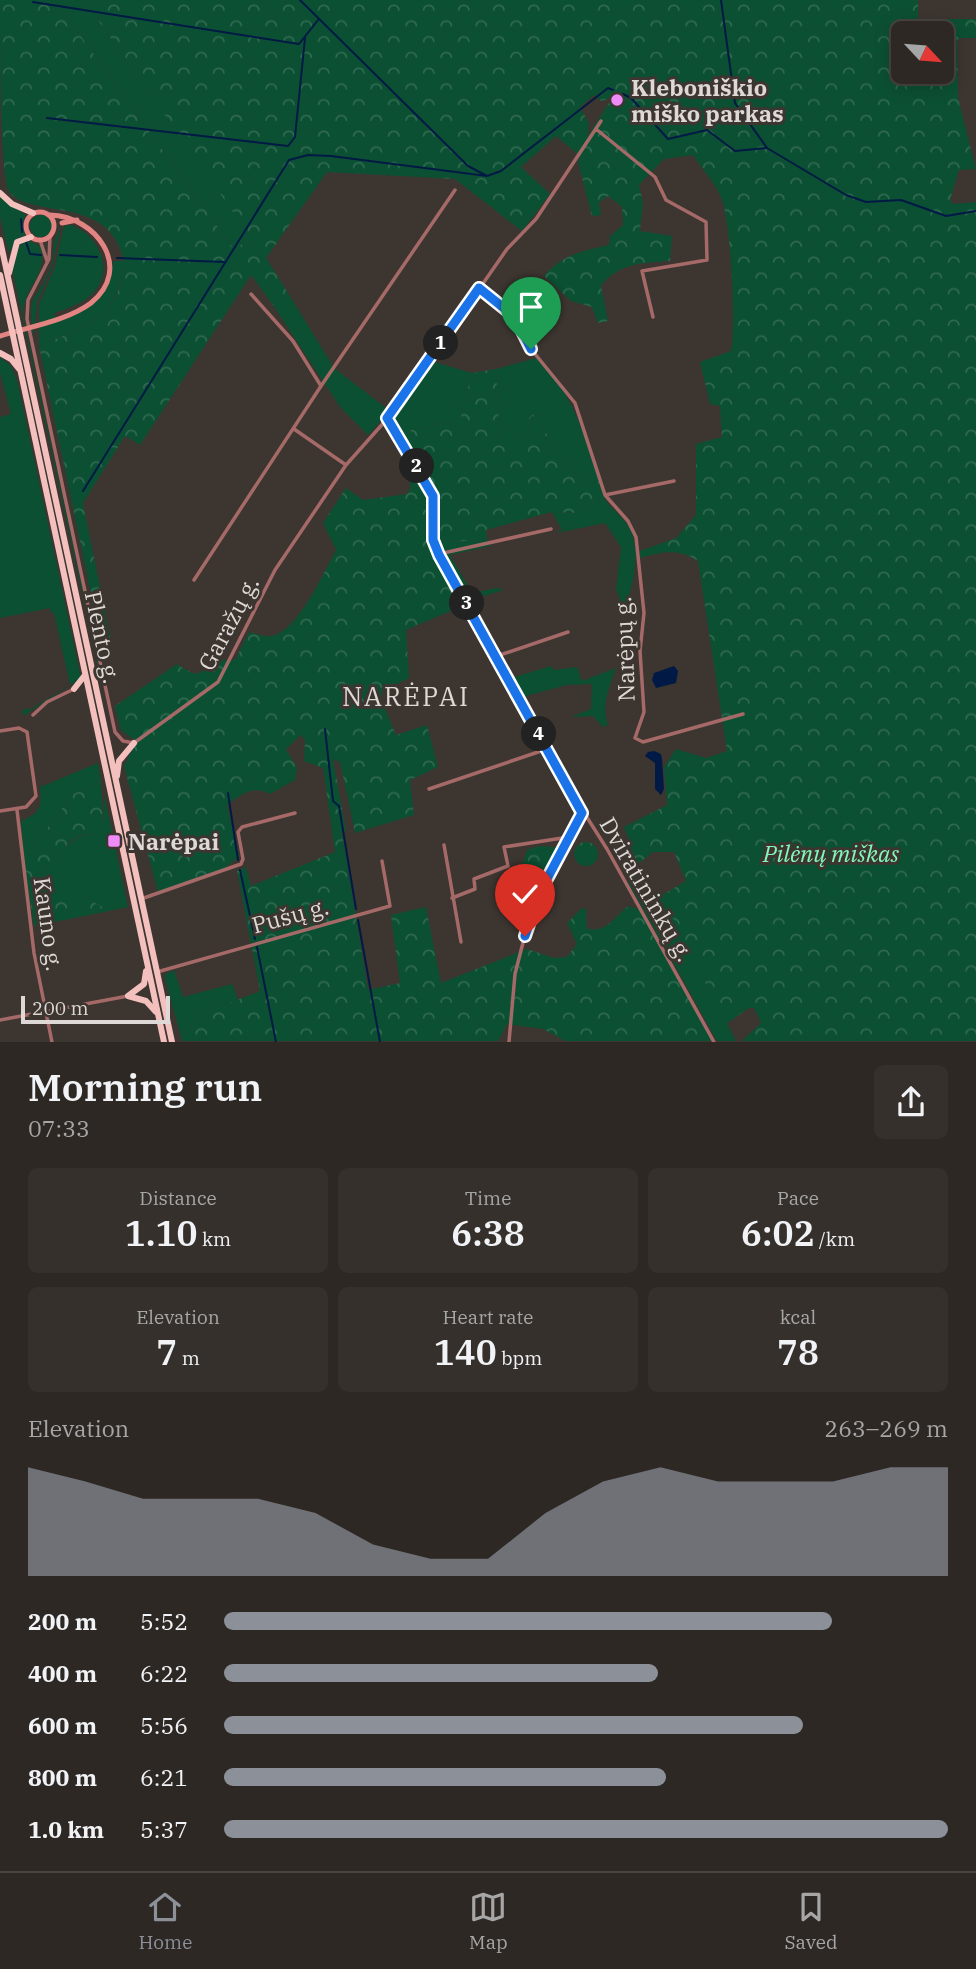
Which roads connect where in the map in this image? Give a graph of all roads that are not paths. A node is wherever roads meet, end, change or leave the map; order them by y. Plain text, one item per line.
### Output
1 (601, 121) dead end
2 (596, 129) junction
3 (455, 190) dead end
4 (0, 192) edge
5 (33, 213) junction
6 (50, 215) junction
7 (77, 220) junction
8 (62, 223) dead end
9 (50, 236) junction
10 (31, 237) junction
11 (0, 240) edge
12 (40, 240) junction
13 (47, 264) junction
14 (3, 277) edge
15 (479, 288) junction
16 (251, 294) dead end
17 (0, 296) edge
18 (653, 317) dead end
19 (0, 336) edge
20 (0, 353) edge
21 (21, 371) junction
22 (321, 386) junction
23 (387, 418) junction
24 (294, 429) junction
25 (346, 465) junction
26 (674, 481) dead end
27 (605, 495) junction
28 (551, 529) dead end
29 (439, 554) junction
30 (194, 580) dead end
31 (568, 632) dead end
32 (497, 656) junction
33 (86, 674) junction
34 (74, 690) junction
35 (91, 698) junction
36 (743, 714) dead end
37 (33, 715) dead end
38 (0, 731) edge
39 (134, 743) junction
40 (547, 748) junction
41 (116, 785) junction
42 (429, 789) dead end
43 (17, 810) junction
44 (0, 811) edge
45 (295, 813) dead end
46 (582, 813) junction
47 (569, 837) junction
48 (444, 845) dead end
49 (382, 862) dead end
50 (452, 898) junction
51 (141, 899) junction
52 (461, 942) dead end
53 (147, 965) junction
54 (157, 972) junction
55 (128, 996) junction
56 (45, 1011) junction
57 (158, 1015) junction
58 (0, 1020) edge
59 (52, 1041) edge
60 (164, 1041) edge
61 (172, 1041) edge
62 (509, 1041) edge
63 (714, 1041) edge

1 - 2 street, Garažų g.
2 - 15 street, Garažų g.
2 - 18 street
3 - 22 street
4 - 5 highway
5 - 6 main road
5 - 10 main road
6 - 7 main road
6 - 9 main road
7 - 8 main road
7 - 19 main road
9 - 12 main road
9 - 13 street
10 - 12 main road
10 - 14 highway
11 - 14 highway, Plento g.
12 - 13 street
13 - 39 street
14 - 17 highway
14 - 21 highway, Plento g.
14 - 41 highway, Plento g.
15 - 23 street, Garažų g.
15 - 27 street, Narėpų g.
16 - 22 street
20 - 21 highway
21 - 33 highway, Plento g.
22 - 24 street
23 - 25 street, Garažų g.
23 - 29 street, Dviratininkų g.
24 - 25 street
24 - 30 street
25 - 39 street, Garažų g.
26 - 27 street
27 - 36 street, Narėpų g.
28 - 29 street
29 - 32 street, Dviratininkų g.
31 - 32 street
32 - 40 street, Dviratininkų g.
33 - 34 highway
33 - 35 highway, Plento g.
34 - 35 highway
34 - 37 street
35 - 53 highway, Plento g.
38 - 43 street
39 - 41 highway
40 - 42 street
40 - 46 street, Dviratininkų g.
41 - 51 highway, Plento g.
43 - 44 street
43 - 56 street, Kauno g.
45 - 51 street
46 - 47 street
46 - 63 street, Dviratininkų g.
47 - 50 street
47 - 62 street
48 - 50 street
49 - 54 street, Pušų g.
50 - 52 street
51 - 54 highway, Plento g.
53 - 55 highway
53 - 57 highway, Plento g.
54 - 61 highway, Plento g.
55 - 56 street
55 - 57 highway
56 - 58 street
56 - 59 street, Kauno g.
57 - 60 highway, Plento g.

